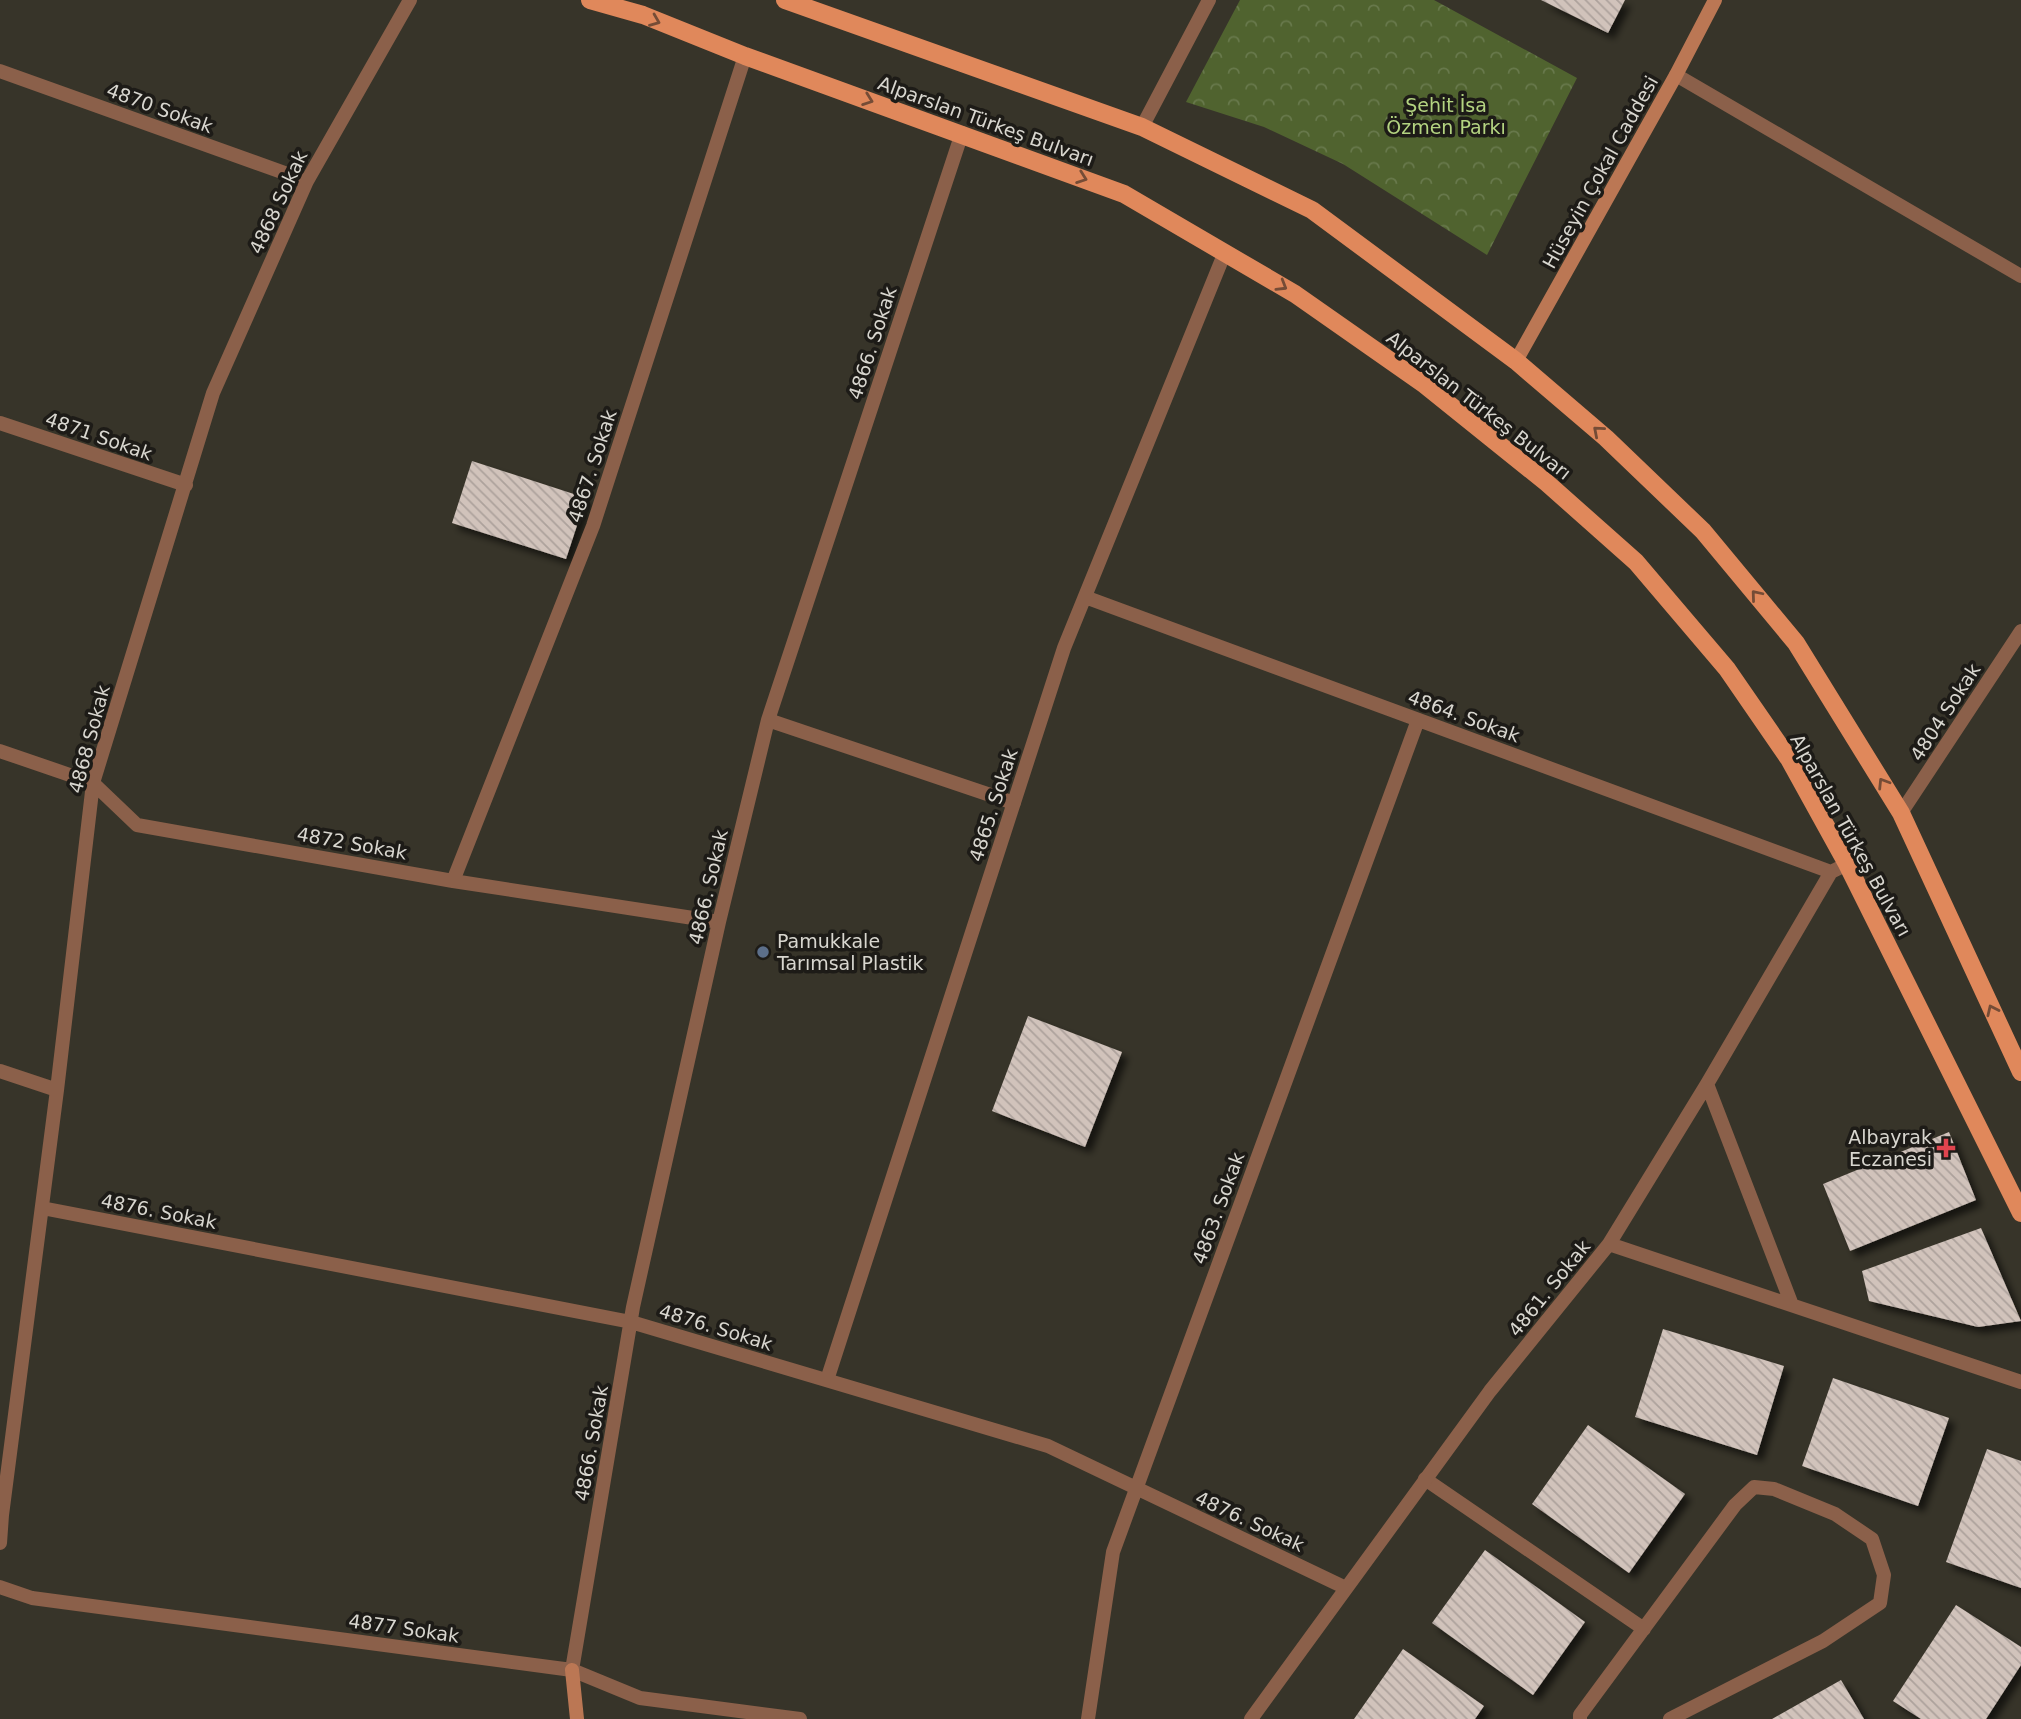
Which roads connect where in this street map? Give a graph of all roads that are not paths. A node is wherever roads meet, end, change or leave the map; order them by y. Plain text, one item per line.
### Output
1 (410, 0) edge
2 (590, 0) edge
3 (785, 0) edge
4 (1209, 0) edge
5 (1715, 0) edge
6 (745, 57) junction
7 (0, 71) edge
8 (1676, 75) junction
9 (1142, 127) junction
10 (962, 133) junction
11 (307, 181) junction
12 (1225, 251) junction
13 (2021, 276) edge
14 (1516, 361) junction
15 (0, 423) edge
16 (186, 485) junction
17 (1084, 597) junction
18 (2021, 631) edge
19 (768, 720) junction
20 (1418, 720) junction
21 (0, 751) edge
22 (93, 783) junction
23 (1014, 803) junction
24 (1901, 813) junction
25 (1839, 868) junction
26 (453, 881) junction
27 (719, 922) junction
28 (0, 1071) edge
29 (2021, 1072) edge
30 (1707, 1084) junction
31 (57, 1090) junction
32 (42, 1208) junction
33 (2021, 1213) edge
34 (1609, 1244) junction
35 (1792, 1305) junction
36 (631, 1322) junction
37 (827, 1380) junction
38 (2021, 1382) edge
39 (1425, 1479) junction
40 (1136, 1488) junction
41 (0, 1543) edge
42 (0, 1587) edge
43 (1346, 1588) junction
44 (1644, 1629) junction
45 (572, 1670) junction
46 (577, 1719) edge
47 (800, 1719) edge
48 (1088, 1719) edge
49 (1251, 1719) edge
50 (1580, 1719) edge
51 (1670, 1719) edge

1 - 11 street, 4868 Sokak
2 -> 6 main road, Alparslan Türkeş Bulvarı
3 - 9 main road
4 - 9 street
5 - 8 street, Hüseyin Çokal Caddesi
6 -> 10 main road, Alparslan Türkeş Bulvarı
6 - 26 street, 4867. Sokak
7 - 11 street, 4870 Sokak
8 - 13 street
8 - 14 street, Hüseyin Çokal Caddesi
9 - 14 main road
10 -> 12 main road, Alparslan Türkeş Bulvarı
10 - 19 street, 4866. Sokak
11 - 16 street, 4868 Sokak
12 - 17 street, 4865. Sokak
12 -> 25 main road, Alparslan Türkeş Bulvarı
24 -> 14 main road
15 - 16 street, 4871 Sokak
16 - 22 street, 4868 Sokak
17 - 20 street, 4864. Sokak
17 - 23 street, 4865. Sokak
18 - 24 street, 4804 Sokak
19 - 23 street
19 - 27 street, 4866. Sokak
20 - 25 street, 4864. Sokak
20 - 40 street, 4863. Sokak
21 - 22 street, 4872 Sokak
22 - 26 street, 4872 Sokak
22 - 31 street, 4868 Sokak
23 - 37 street, 4865. Sokak
29 -> 24 main road
25 - 30 street, 4861. Sokak
25 - 33 main road, Alparslan Türkeş Bulvarı
26 - 27 street, 4872 Sokak
27 - 36 street, 4866. Sokak
28 - 31 street
30 - 34 street, 4861. Sokak
30 - 35 street
31 - 32 street, 4868 Sokak
32 - 36 street, 4876. Sokak
32 - 41 street, 4868 Sokak
34 - 35 street
34 - 39 street, 4861. Sokak
35 - 38 street
36 - 37 street, 4876. Sokak
36 - 45 street, 4866. Sokak
37 - 40 street, 4876. Sokak
39 - 43 street, 4861. Sokak
39 - 44 street
40 - 43 street, 4876. Sokak
40 - 48 street, 4863. Sokak
42 - 45 street, 4877 Sokak
43 - 49 street, 4861. Sokak
44 - 50 street
44 - 51 street
45 - 46 street
45 - 47 street, 4877 Sokak

